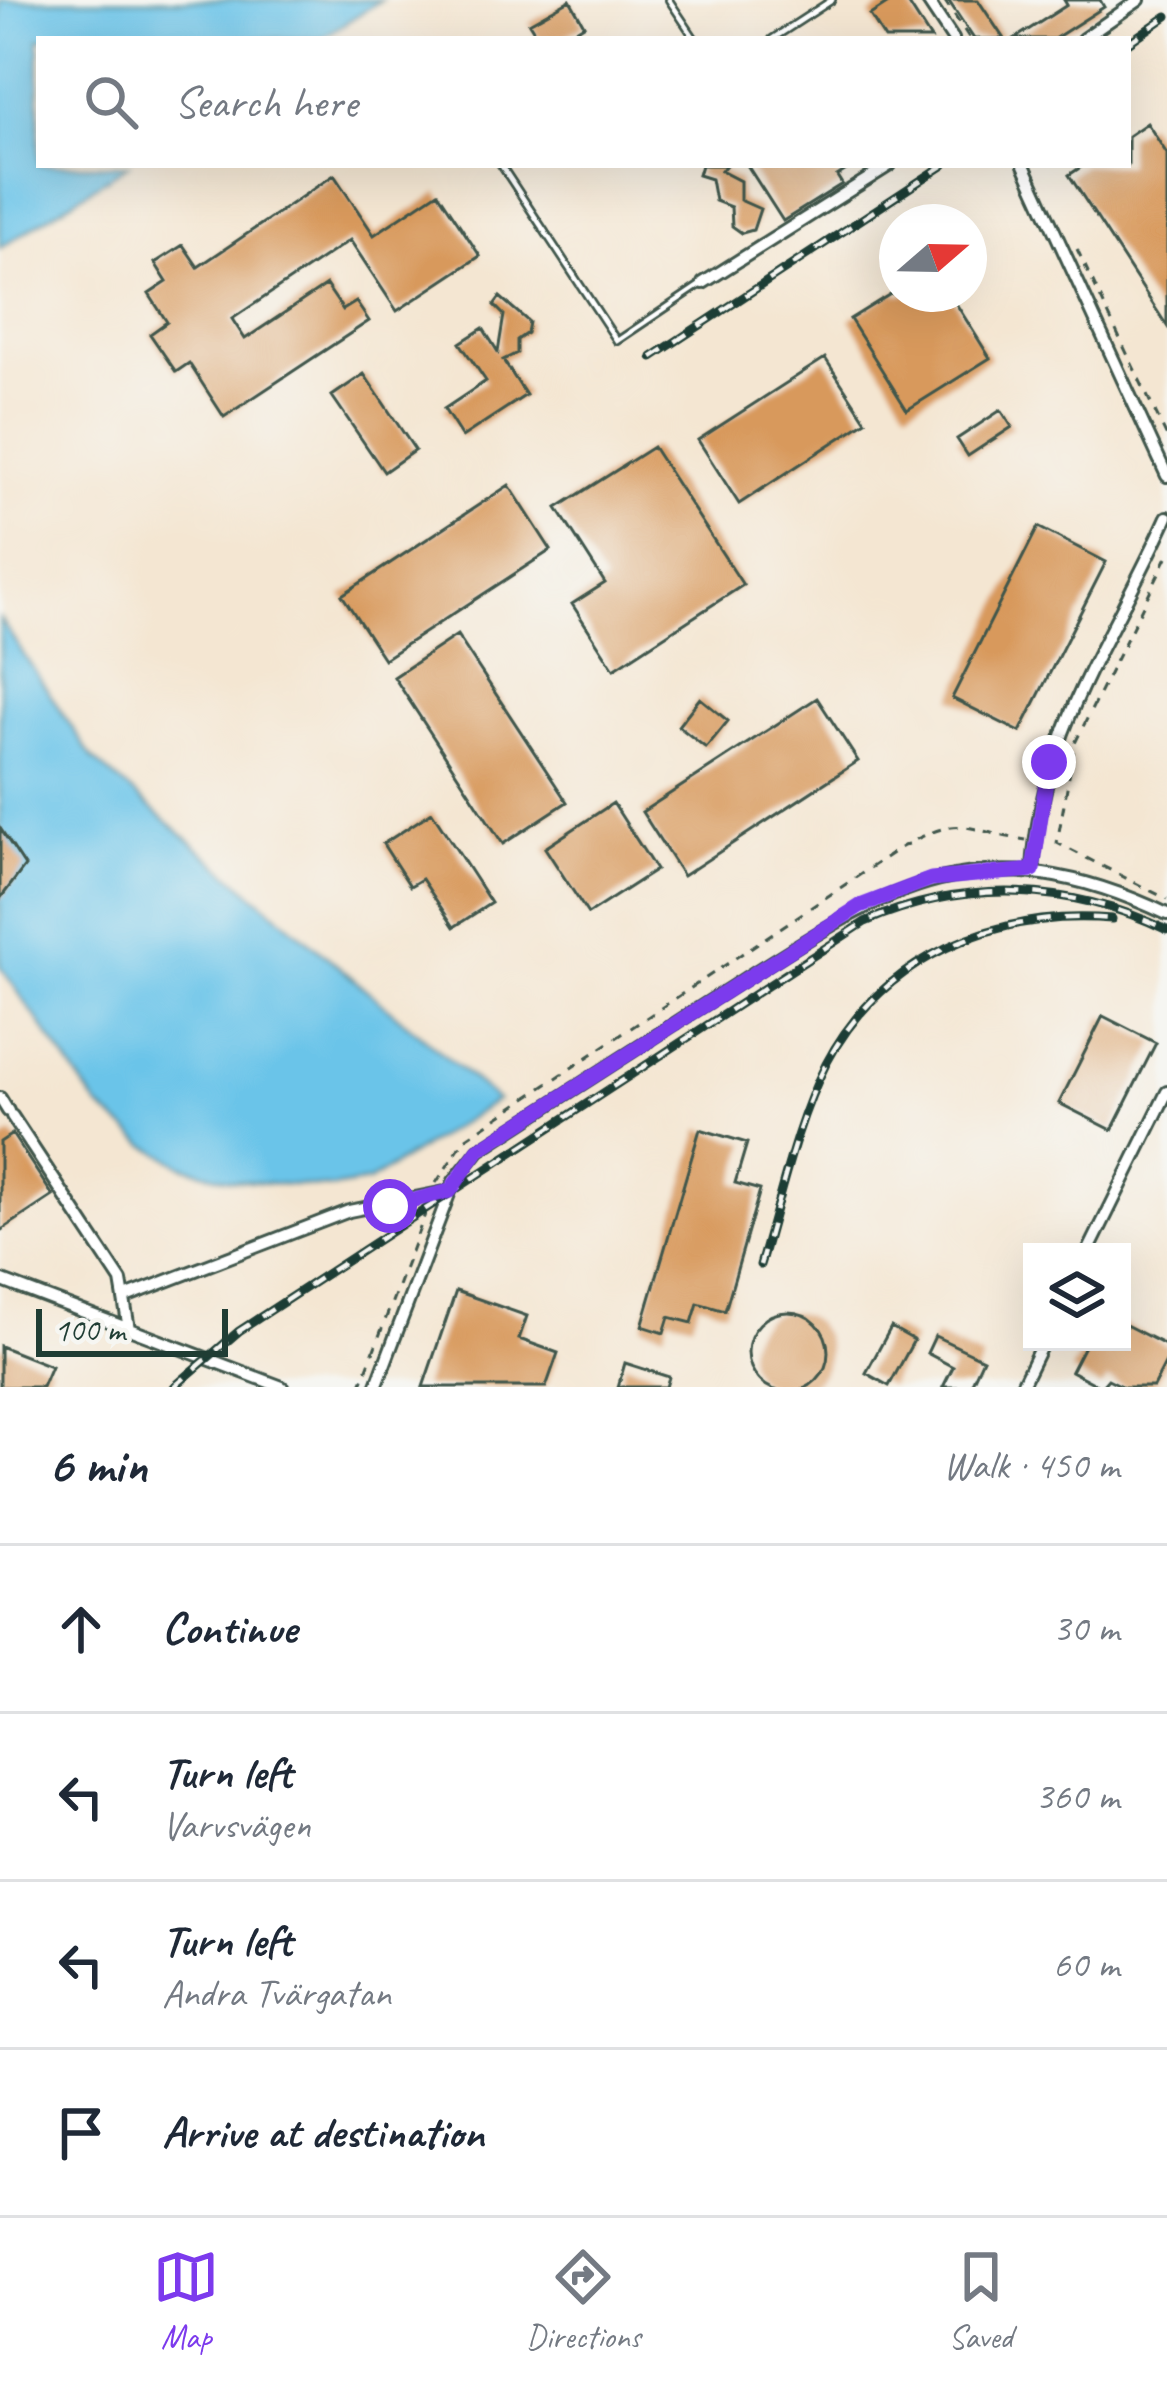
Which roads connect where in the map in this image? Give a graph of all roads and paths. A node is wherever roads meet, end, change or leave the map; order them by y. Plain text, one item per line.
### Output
1 (669, 0) edge
2 (832, 0) edge
3 (928, 0) edge
4 (944, 0) edge
5 (1139, 0) edge
6 (693, 36) edge
7 (777, 36) edge
8 (951, 36) edge
9 (968, 36) edge
10 (1086, 36) edge
11 (503, 168) edge
12 (885, 168) edge
13 (1025, 168) edge
14 (1070, 234) dead end
15 (703, 283) joint
16 (1167, 436) edge
17 (1167, 476) edge
18 (1167, 517) edge
19 (1167, 557) edge
20 (1033, 870) junction
21 (1167, 899) edge
22 (1167, 914) edge
23 (1167, 1092) edge
24 (0, 1098) edge
25 (450, 1191) junction
26 (1092, 1243) edge
27 (0, 1280) edge
28 (128, 1296) junction
29 (129, 1329) junction
30 (1039, 1351) edge
31 (282, 1387) edge
32 (376, 1387) edge
33 (1021, 1387) edge

1 - 6 lane
2 - 7 lane
3 - 8 street
4 - 9 path
5 - 10 street
11 - 15 lane
12 - 15 street
13 - 17 street
14 - 16 path
18 - 20 street
19 - 21 path
20 - 22 street
20 - 25 street
23 - 26 street
24 - 28 street
25 - 28 street
25 - 32 street
27 - 29 street
28 - 29 street
29 - 31 street
30 - 33 street

